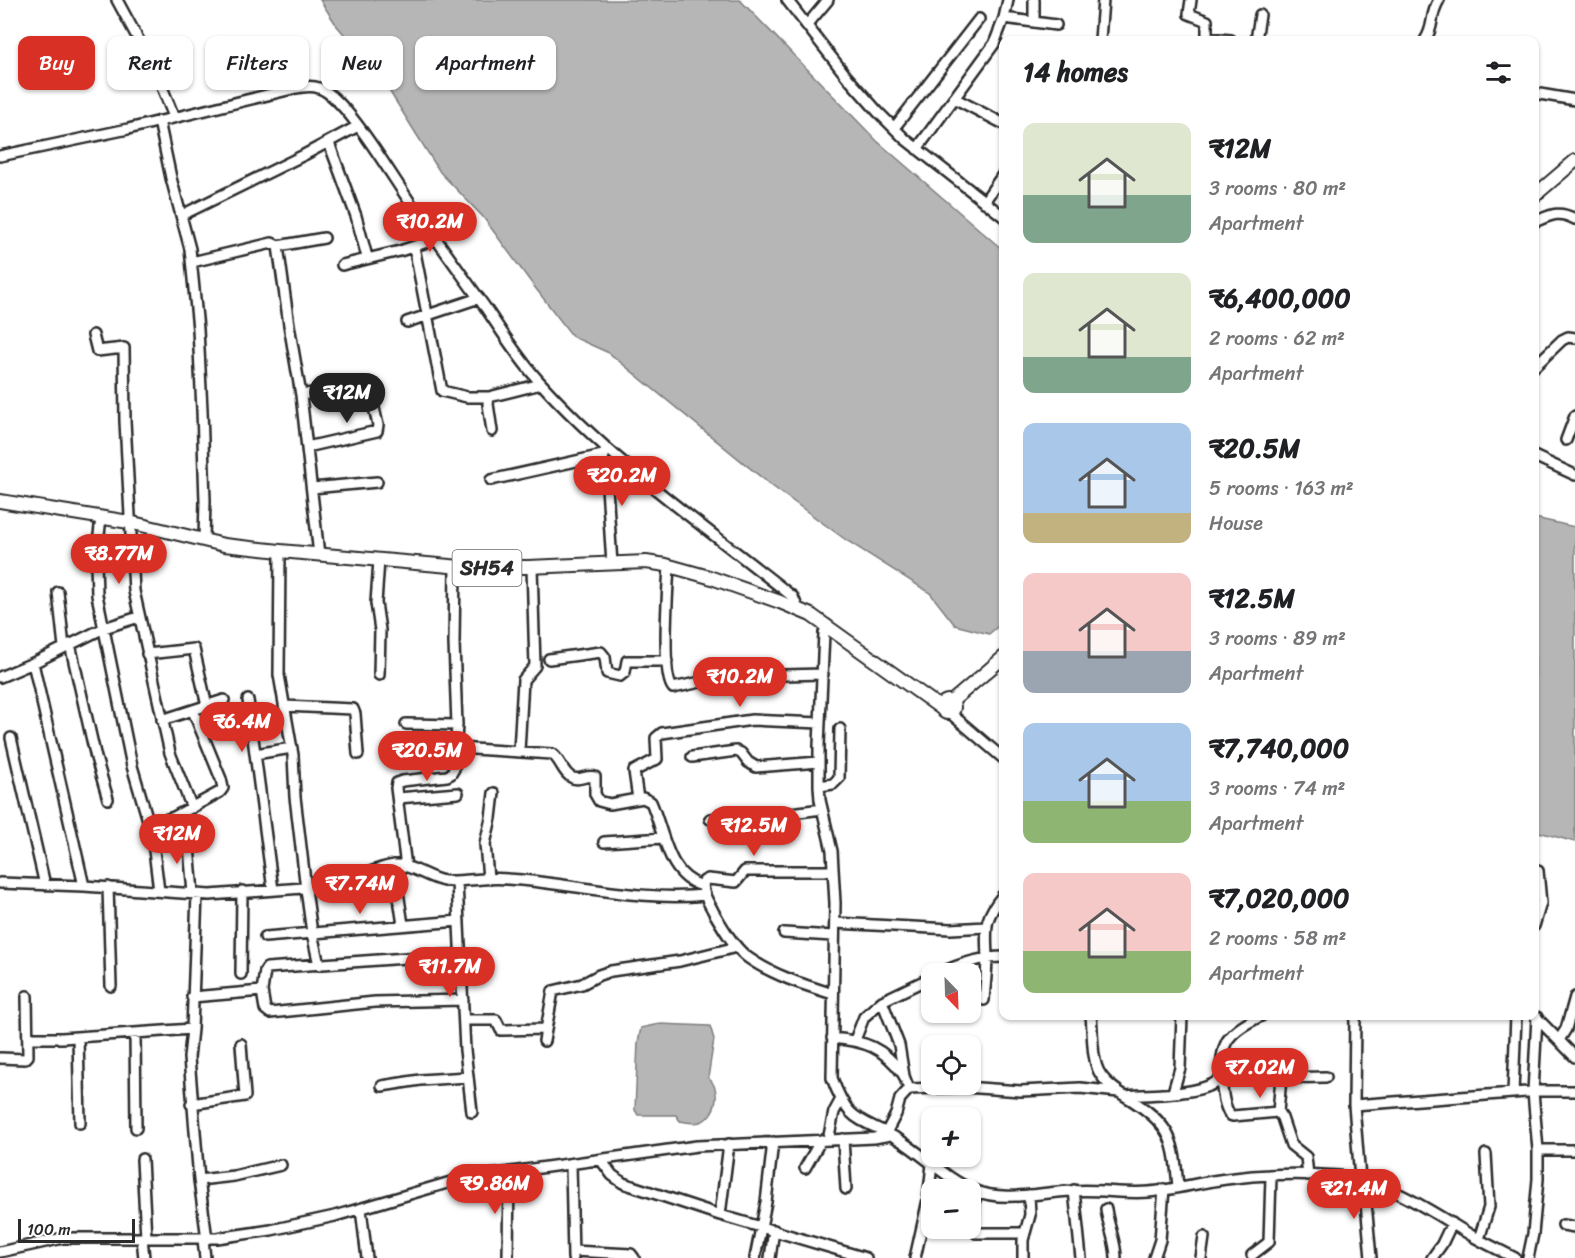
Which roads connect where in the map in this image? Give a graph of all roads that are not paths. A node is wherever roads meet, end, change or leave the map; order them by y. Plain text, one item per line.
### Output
1 (117, 0) edge
2 (828, 0) edge
3 (1008, 0) edge
4 (1034, 0) edge
5 (1103, 0) edge
6 (1191, 0) edge
7 (1439, 0) edge
8 (790, 1) edge
9 (1260, 15) dead end
10 (1004, 18) junction
11 (979, 19) dead end
12 (1034, 22) junction
13 (1056, 25) dead end
14 (807, 26) junction
15 (1100, 36) edge
16 (1206, 36) edge
17 (1257, 36) edge
18 (1428, 36) edge
19 (1539, 94) edge
20 (954, 98) junction
21 (1575, 100) edge
22 (174, 117) junction
23 (159, 121) junction
24 (999, 121) edge
25 (358, 126) junction
26 (894, 128) junction
27 (329, 143) junction
28 (917, 149) junction
29 (0, 156) edge
30 (1575, 161) edge
31 (999, 180) edge
32 (1539, 192) edge
33 (984, 202) junction
34 (999, 213) edge
35 (182, 215) junction
36 (1575, 219) edge
37 (1539, 220) edge
38 (324, 238) dead end
39 (436, 239) junction
40 (278, 246) junction
41 (414, 247) junction
42 (367, 257) junction
43 (192, 262) junction
44 (342, 264) dead end
45 (479, 298) junction
46 (429, 315) junction
47 (407, 322) dead end
48 (93, 335) dead end
49 (1575, 338) edge
50 (1539, 362) edge
51 (541, 384) junction
52 (348, 387) dead end
53 (370, 391) dead end
54 (301, 395) junction
55 (489, 397) junction
56 (1575, 416) edge
57 (492, 431) dead end
58 (1566, 440) dead end
59 (307, 447) junction
60 (605, 451) junction
61 (1539, 458) edge
62 (1575, 475) edge
63 (491, 480) dead end
64 (377, 482) dead end
65 (312, 488) junction
66 (0, 501) edge
67 (101, 517) junction
68 (129, 522) junction
69 (204, 540) junction
70 (280, 551) junction
71 (319, 555) junction
72 (379, 560) junction
73 (612, 564) junction
74 (669, 566) junction
75 (455, 567) junction
76 (532, 567) junction
77 (58, 592) dead end
78 (798, 609) junction
79 (139, 617) junction
80 (826, 625) junction
81 (104, 628) junction
82 (67, 646) junction
83 (147, 654) junction
84 (549, 659) dead end
85 (667, 661) junction
86 (999, 661) edge
87 (33, 663) junction
88 (823, 674) junction
89 (379, 675) dead end
90 (0, 677) edge
91 (224, 700) dead end
92 (248, 700) dead end
93 (207, 706) junction
94 (284, 706) junction
95 (947, 708) junction
96 (193, 711) junction
97 (162, 720) junction
98 (820, 723) junction
99 (406, 724) dead end
100 (457, 725) junction
101 (840, 729) dead end
102 (11, 738) dead end
103 (292, 748) junction
104 (457, 748) junction
105 (519, 751) junction
106 (255, 754) junction
107 (358, 754) dead end
108 (999, 755) edge
109 (692, 757) dead end
110 (819, 762) junction
111 (819, 786) junction
112 (458, 793) dead end
113 (494, 793) dead end
114 (398, 798) junction
115 (108, 799) dead end
116 (638, 799) junction
117 (192, 808) junction
118 (822, 809) junction
119 (710, 819) dead end
120 (149, 825) junction
121 (188, 834) dead end
122 (663, 838) junction
123 (604, 842) dead end
124 (394, 865) junction
125 (406, 867) junction
126 (833, 871) junction
127 (488, 878) junction
128 (457, 882) junction
129 (1539, 882) edge
130 (0, 883) edge
131 (45, 885) junction
132 (84, 886) junction
133 (108, 887) junction
134 (306, 889) junction
135 (273, 890) junction
136 (704, 890) junction
137 (159, 891) junction
138 (242, 891) junction
139 (195, 894) junction
140 (999, 901) edge
141 (1539, 910) edge
142 (459, 921) junction
143 (835, 923) junction
144 (403, 925) junction
145 (986, 927) junction
146 (312, 933) junction
147 (784, 933) dead end
148 (833, 936) junction
149 (264, 937) dead end
150 (737, 947) junction
151 (462, 954) junction
152 (999, 957) edge
153 (987, 958) junction
154 (966, 963) edge
155 (319, 965) junction
156 (241, 974) dead end
157 (921, 982) edge
158 (111, 986) dead end
159 (262, 991) junction
160 (833, 994) junction
161 (27, 996) dead end
162 (1575, 997) edge
163 (192, 998) junction
164 (463, 1000) junction
165 (984, 1000) dead end
166 (882, 1001) junction
167 (1539, 1019) edge
168 (464, 1020) junction
169 (1091, 1020) edge
170 (1182, 1020) edge
171 (1244, 1020) edge
172 (1354, 1020) edge
173 (1516, 1020) edge
174 (1536, 1020) edge
175 (192, 1029) junction
176 (546, 1029) junction
177 (135, 1033) junction
178 (78, 1037) junction
179 (28, 1038) junction
180 (832, 1038) junction
181 (855, 1040) junction
182 (1559, 1040) junction
183 (544, 1041) dead end
184 (241, 1044) dead end
185 (1575, 1057) edge
186 (0, 1058) edge
187 (904, 1076) junction
188 (468, 1077) junction
189 (1222, 1077) junction
190 (1326, 1077) dead end
191 (382, 1086) dead end
192 (909, 1089) junction
193 (1575, 1091) edge
194 (1173, 1092) junction
195 (1533, 1092) junction
196 (1514, 1093) junction
197 (1122, 1094) junction
198 (840, 1101) junction
199 (191, 1104) junction
200 (1354, 1104) junction
201 (472, 1112) dead end
202 (1278, 1112) junction
203 (80, 1123) dead end
204 (136, 1128) dead end
205 (888, 1134) junction
206 (843, 1139) junction
207 (824, 1140) junction
208 (773, 1142) junction
209 (729, 1144) junction
210 (1538, 1150) junction
211 (1575, 1150) edge
212 (921, 1154) edge
213 (1486, 1154) dead end
214 (142, 1159) dead end
215 (602, 1160) junction
216 (571, 1164) junction
217 (281, 1165) dead end
218 (932, 1167) edge
219 (937, 1167) edge
220 (805, 1168) dead end
221 (509, 1172) junction
222 (1308, 1175) junction
223 (1271, 1176) junction
224 (956, 1179) edge
225 (199, 1180) junction
226 (1362, 1180) junction
227 (1178, 1187) junction
228 (846, 1189) dead end
229 (1164, 1189) junction
230 (1074, 1190) junction
231 (981, 1192) edge
232 (1029, 1195) junction
233 (361, 1209) junction
234 (1106, 1209) dead end
235 (720, 1215) junction
236 (1452, 1223) junction
237 (1563, 1225) dead end
238 (761, 1226) junction
239 (1575, 1227) edge
240 (774, 1230) junction
241 (981, 1233) edge
242 (1025, 1233) junction
243 (1204, 1237) dead end
244 (144, 1238) junction
245 (205, 1239) junction
246 (1479, 1239) junction
247 (0, 1252) edge
248 (833, 1253) edge
249 (1499, 1254) edge
250 (573, 1255) edge
251 (604, 1255) edge
252 (1252, 1255) dead end
253 (144, 1258) edge
254 (205, 1258) edge
255 (367, 1258) edge
256 (508, 1258) edge
257 (634, 1258) edge
258 (755, 1258) edge
259 (770, 1258) edge
260 (866, 1258) edge
261 (915, 1258) edge
262 (1023, 1258) edge
263 (1082, 1258) edge
264 (1116, 1258) edge
265 (1154, 1258) edge
266 (1201, 1258) edge
267 (1371, 1258) edge
268 (1432, 1258) edge
269 (1515, 1258) edge
270 (1528, 1258) edge

1 - 22 street
2 - 14 street
3 - 10 street
4 - 12 street
5 - 15 street
6 - 16 street
7 - 18 street
8 - 14 street
9 - 17 street
10 - 12 street
10 - 20 street
11 - 26 street
12 - 13 street
14 - 26 street
19 - 21 street
20 - 24 street
20 - 28 street
22 - 23 street
22 - 25 street
23 - 29 street
23 - 35 street
25 - 27 street
25 - 39 street
26 - 28 street
27 - 35 street
27 - 42 street
28 - 33 street
30 - 32 main road
31 - 33 street
33 - 34 street
35 - 43 street
36 - 37 street
38 - 40 street
39 - 41 street
39 - 45 street
40 - 43 street
40 - 54 street
41 - 42 street
41 - 46 street
42 - 44 street
43 - 69 street
45 - 46 street
45 - 51 street
46 - 47 street
46 - 55 street
48 - 68 street
49 - 50 street
51 - 55 street
51 - 60 street
52 - 54 street
53 - 59 street
54 - 59 street
55 - 57 street
56 - 58 street
59 - 65 street
60 - 63 street
60 - 73 street
60 - 78 street
61 - 62 street
64 - 65 street
65 - 71 street
66 - 67 main road, SH54
67 - 68 main road, SH54
67 - 81 street
68 - 69 main road, SH54
68 - 79 street
69 - 70 main road, SH54
70 - 71 main road, SH54
70 - 94 street
71 - 72 main road, SH54
72 - 75 main road, SH54
72 - 89 street
73 - 74 main road, SH54
73 - 76 main road, SH54
74 - 78 main road, SH54
74 - 85 street
75 - 76 main road, SH54
75 - 100 street
76 - 105 street
77 - 82 street
78 - 80 main road, SH54
79 - 81 street
79 - 83 street
80 - 88 street
80 - 95 main road, SH54
81 - 82 street
81 - 120 street
82 - 87 street
82 - 115 street
83 - 93 street
83 - 97 street
84 - 85 street
85 - 88 street
86 - 95 main road
87 - 90 street
87 - 132 street
88 - 98 street
91 - 93 street
92 - 106 street
93 - 96 street
94 - 103 street
94 - 107 street
95 - 108 street
96 - 97 street
96 - 117 street
97 - 117 street
98 - 110 street
98 - 116 street
99 - 100 street
100 - 104 street
101 - 111 street
102 - 131 street
103 - 106 street
103 - 134 street
104 - 105 street
104 - 114 street
105 - 116 street
106 - 135 street
109 - 110 street
110 - 111 street
111 - 118 street
112 - 114 street
113 - 127 street
114 - 125 street
116 - 122 street
117 - 120 street
118 - 119 street
118 - 126 street
120 - 137 street
121 - 139 street
122 - 123 street
122 - 136 street
124 - 125 street
124 - 134 street
124 - 144 street
125 - 128 street
126 - 136 street
126 - 143 street
127 - 128 street
127 - 136 street
128 - 142 street
129 - 141 street
130 - 131 street
131 - 132 street
132 - 133 street
133 - 137 street
133 - 158 street
134 - 135 street
134 - 146 street
135 - 138 street
136 - 150 street
137 - 139 street
138 - 139 street
138 - 156 street
139 - 163 street
140 - 145 street
142 - 144 street
142 - 151 street
143 - 145 street
143 - 148 street
144 - 146 street
145 - 153 street
146 - 149 street
146 - 155 street
147 - 148 street
148 - 160 street
150 - 160 street
150 - 176 street
151 - 155 street
151 - 164 street
152 - 153 street
153 - 154 street
153 - 165 street
155 - 159 street
157 - 166 street
159 - 163 street
159 - 164 street
160 - 180 street
161 - 179 street
162 - 182 street
163 - 175 street
164 - 168 street
166 - 181 street
166 - 187 street
167 - 182 street
168 - 176 street
168 - 188 street
169 - 197 street
170 - 194 street
171 - 189 street
172 - 200 street
173 - 196 street
174 - 195 street
175 - 177 street
175 - 199 street
176 - 183 street
177 - 178 street
177 - 204 street
178 - 179 street
178 - 203 street
179 - 186 street
180 - 181 street
180 - 198 street
181 - 187 street
182 - 185 street
184 - 199 street
187 - 192 street
188 - 191 street
188 - 201 street
189 - 194 street
189 - 202 street
190 - 202 street
192 - 197 street
192 - 205 street
193 - 195 street
194 - 197 street
195 - 196 street
195 - 210 street
196 - 200 street
197 - 227 street
198 - 205 street
198 - 207 street
199 - 225 street
200 - 226 street
202 - 222 street
205 - 206 street
205 - 212 street
206 - 207 street
206 - 228 street
207 - 208 street
207 - 220 street
208 - 209 street
208 - 238 street
209 - 215 street
209 - 235 street
210 - 211 street
210 - 270 street
213 - 246 street
214 - 244 street
215 - 216 street
215 - 235 street
216 - 221 street
216 - 250 street
217 - 225 street
218 - 261 street
219 - 224 street
221 - 233 street
221 - 256 street
222 - 223 street
222 - 226 street
223 - 227 street
223 - 252 street
225 - 245 street
226 - 236 street
226 - 267 street
227 - 229 street
229 - 230 street
229 - 265 street
230 - 232 street
230 - 263 street
231 - 232 street
232 - 242 street
233 - 245 street
233 - 255 street
234 - 264 street
235 - 238 street
236 - 246 street
236 - 268 street
237 - 239 street
238 - 240 street
238 - 258 street
240 - 248 street
240 - 259 street
241 - 242 street
242 - 262 street
243 - 266 street
244 - 245 street
244 - 247 street
244 - 253 street
245 - 254 street
246 - 249 street
248 - 260 street
249 - 269 street
250 - 251 street
251 - 257 street

